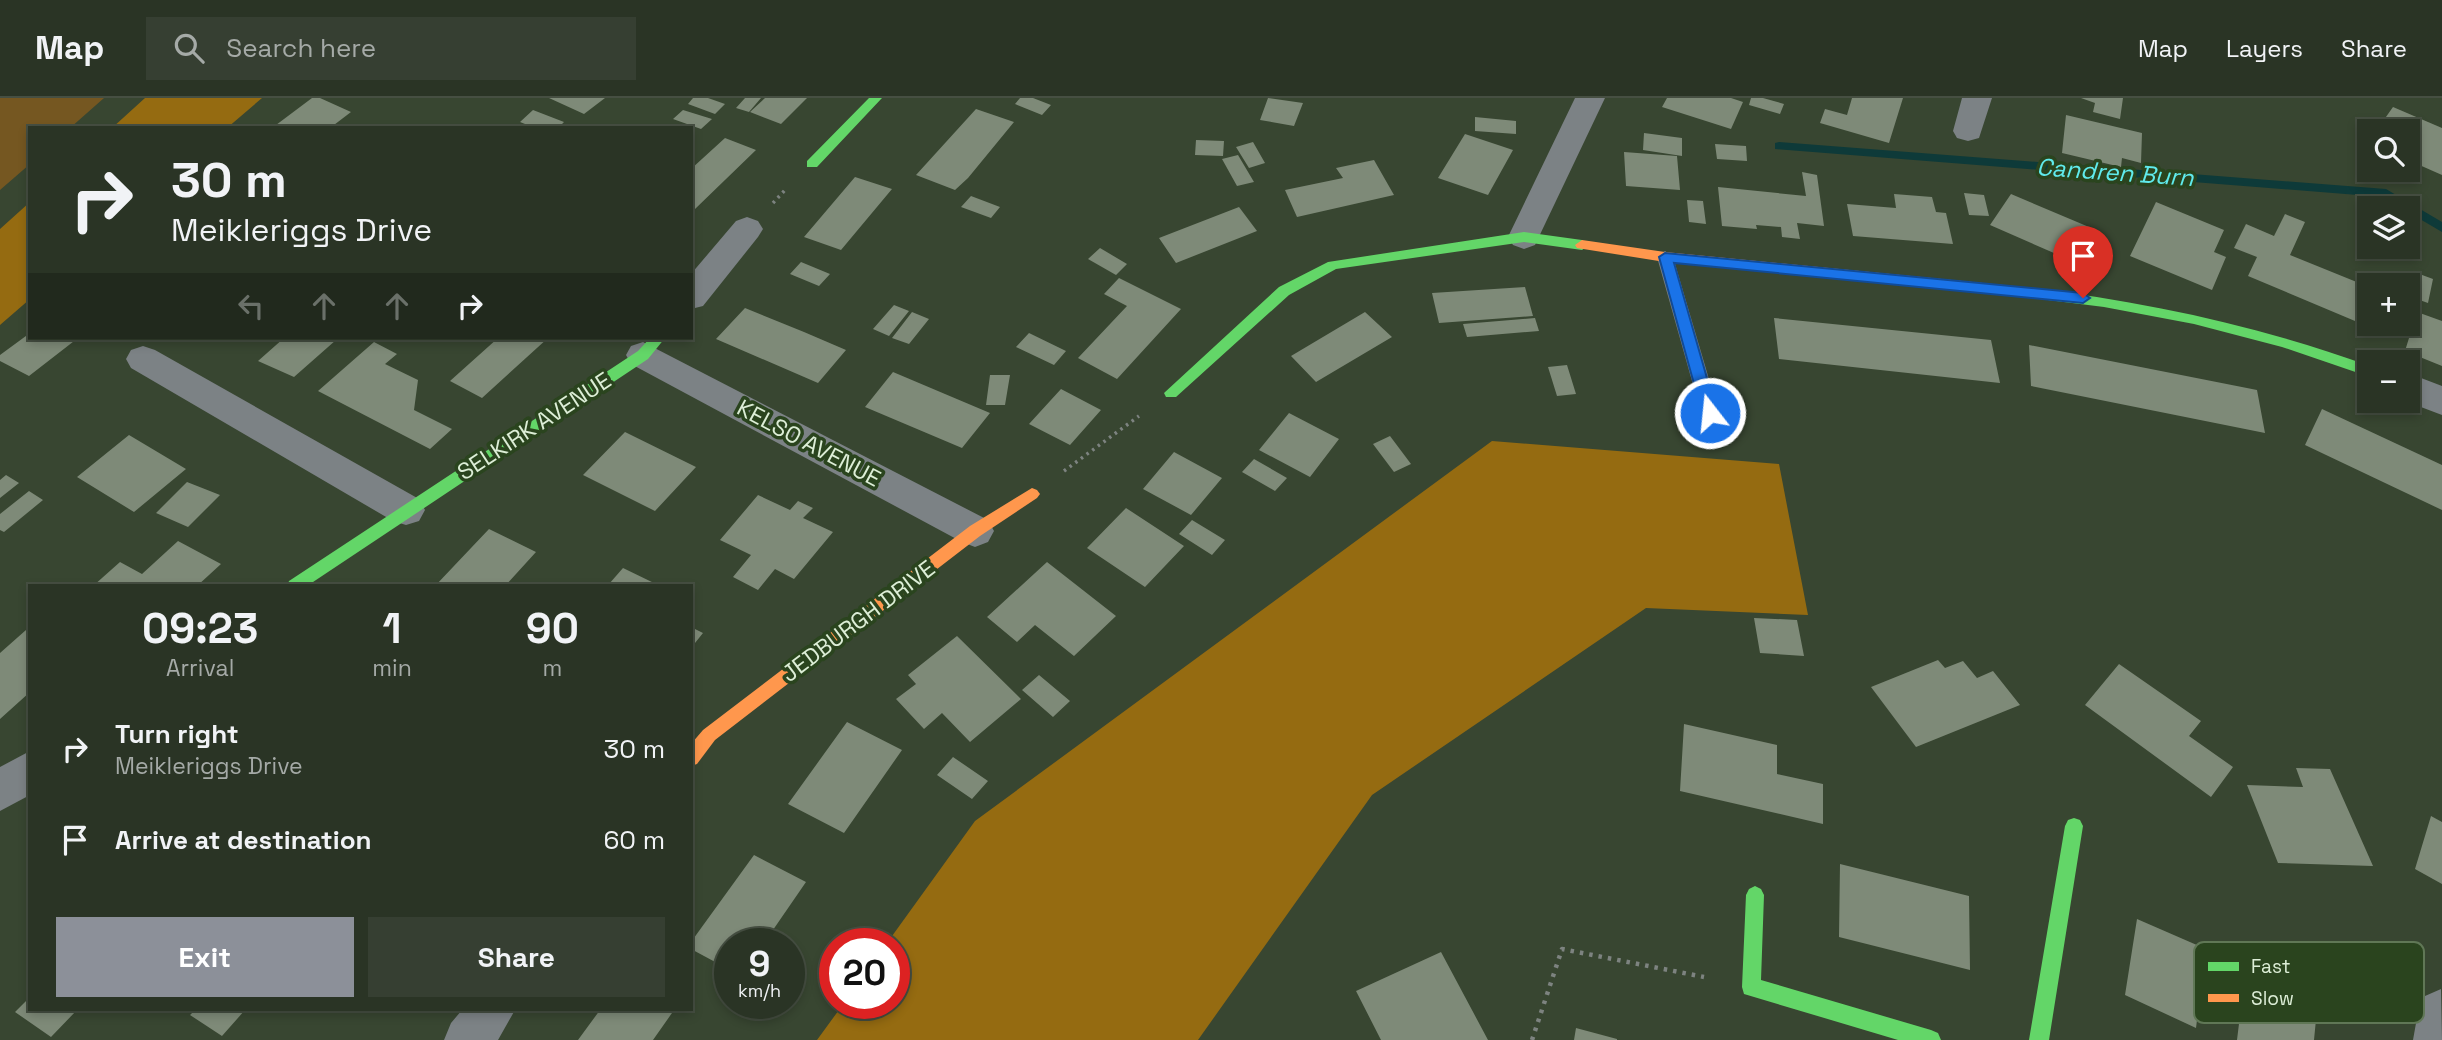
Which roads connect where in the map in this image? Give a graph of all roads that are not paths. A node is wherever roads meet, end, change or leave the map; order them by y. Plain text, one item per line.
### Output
1 (876, 98) edge
2 (1590, 98) edge
3 (1976, 98) edge
4 (1968, 131) dead end
5 (812, 164) road end
6 (747, 229) road end
7 (1524, 237) junction
8 (1665, 257) junction
9 (693, 295) edge
10 (650, 347) edge
11 (143, 359) dead end
12 (2357, 367) edge
13 (2420, 392) edge
14 (1171, 393) road end
15 (2442, 401) edge
16 (1710, 413) dead end
17 (1032, 494) road end
18 (406, 510) junction
19 (975, 531) junction
20 (298, 584) edge
21 (693, 755) edge
22 (28, 771) edge
23 (0, 791) edge
24 (2074, 825) dead end
25 (1755, 895) dead end
26 (491, 1011) edge
27 (468, 1040) edge
28 (1931, 1040) edge
29 (2039, 1040) edge

1 - 5 street
2 - 7 street
3 - 4 street
6 - 9 street
7 - 8 street
7 - 14 street
8 - 12 street
8 - 16 lane
10 - 18 street, SELKIRK AVENUE
10 - 19 street, KELSO AVENUE
11 - 18 street
13 - 15 street
17 - 19 street, JEDBURGH DRIVE
18 - 20 street, SELKIRK AVENUE
19 - 21 street, JEDBURGH DRIVE
22 - 23 street
24 - 29 street
25 - 28 street
26 - 27 street

